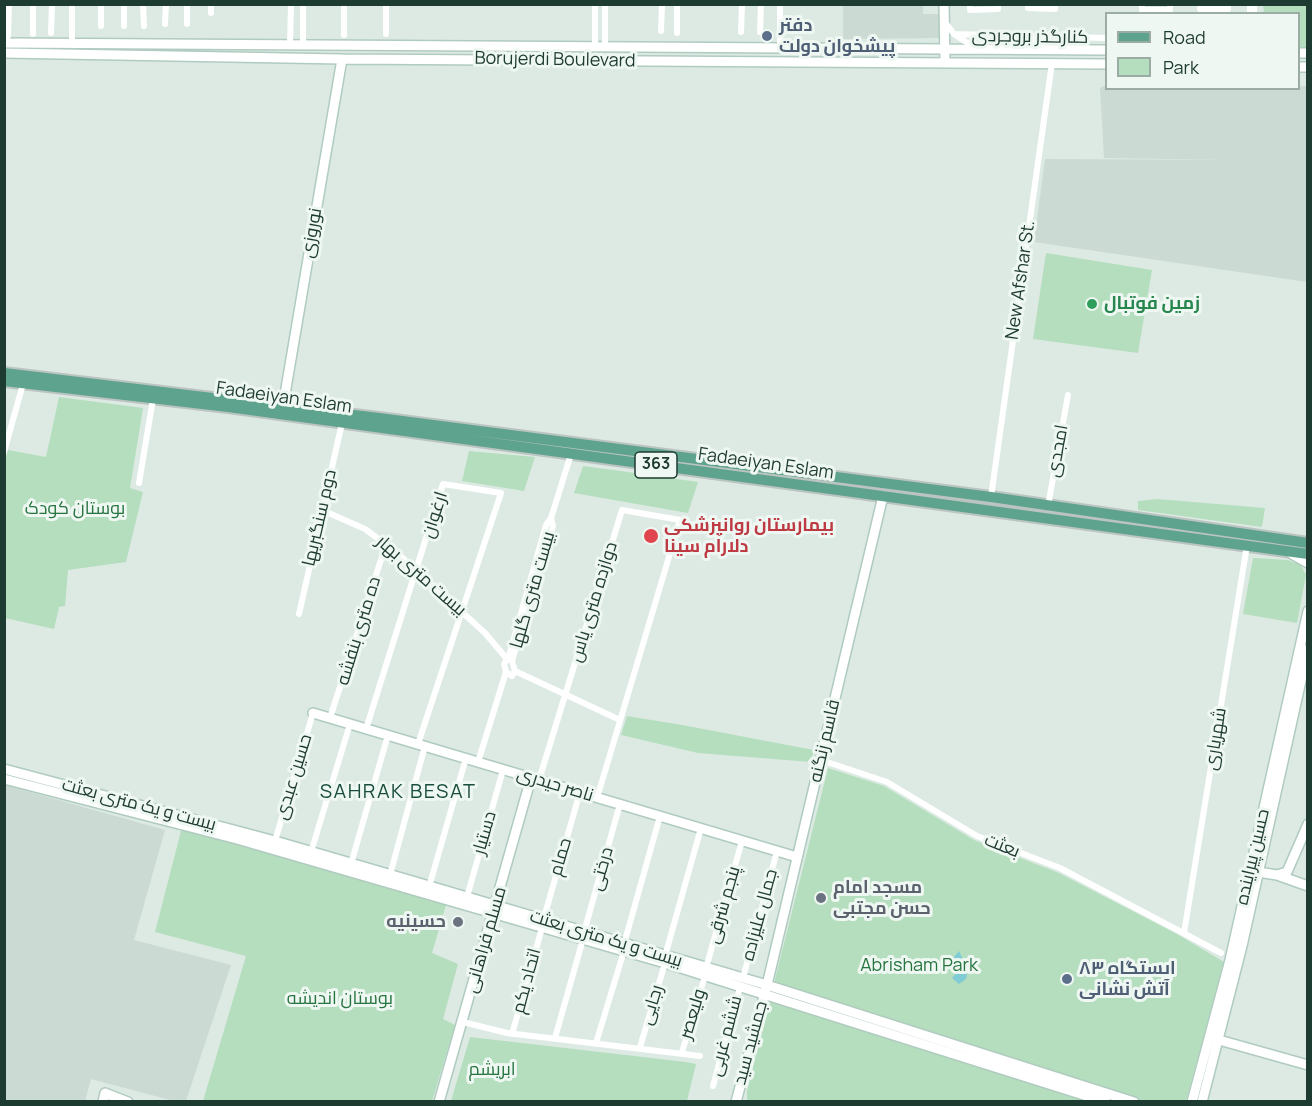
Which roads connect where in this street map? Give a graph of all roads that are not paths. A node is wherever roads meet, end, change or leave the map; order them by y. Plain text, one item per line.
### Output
1 (9, 4) edge
2 (33, 4) edge
3 (52, 4) edge
4 (72, 4) edge
5 (101, 4) edge
6 (124, 4) edge
7 (143, 4) edge
8 (166, 4) edge
9 (188, 4) edge
10 (211, 4) edge
11 (291, 4) edge
12 (303, 4) edge
13 (344, 4) edge
14 (386, 4) edge
15 (595, 4) edge
16 (606, 4) edge
17 (662, 4) edge
18 (677, 4) edge
19 (742, 4) edge
20 (760, 4) edge
21 (780, 4) edge
22 (944, 4) edge
23 (970, 4) edge
24 (998, 4) edge
25 (1028, 4) edge
26 (1055, 4) edge
27 (1142, 4) edge
28 (1170, 4) edge
29 (1201, 4) edge
30 (1228, 4) edge
31 (211, 13) dead end
32 (945, 21) junction
33 (165, 24) dead end
34 (187, 24) dead end
35 (101, 26) dead end
36 (124, 26) dead end
37 (144, 26) dead end
38 (661, 31) dead end
39 (741, 32) dead end
40 (760, 32) dead end
41 (51, 33) dead end
42 (677, 33) dead end
43 (33, 34) dead end
44 (386, 34) dead end
45 (954, 34) junction
46 (344, 35) dead end
47 (1021, 37) junction
48 (1105, 39) edge
49 (6, 40) edge
50 (72, 42) junction
51 (290, 44) junction
52 (303, 44) junction
53 (595, 45) junction
54 (605, 46) junction
55 (780, 46) junction
56 (945, 47) junction
57 (976, 48) junction
58 (1050, 49) junction
59 (1105, 50) edge
60 (4, 53) edge
61 (342, 59) junction
62 (945, 62) junction
63 (1052, 63) junction
64 (1105, 64) edge
65 (4, 373) edge
66 (4, 381) edge
67 (23, 384) junction
68 (1068, 395) dead end
69 (153, 399) junction
70 (283, 406) junction
71 (342, 423) junction
72 (4, 452) edge
73 (571, 454) junction
74 (140, 483) dead end
75 (884, 496) junction
76 (991, 497) junction
77 (1048, 506) junction
78 (322, 510) junction
79 (1308, 543) edge
80 (386, 544) junction
81 (1247, 545) junction
82 (1284, 550) junction
83 (1308, 554) edge
84 (1308, 563) edge
85 (417, 571) junction
86 (1308, 611) edge
87 (463, 612) junction
88 (299, 614) dead end
89 (1308, 649) edge
90 (509, 660) junction
91 (515, 671) junction
92 (506, 672) junction
93 (565, 695) junction
94 (313, 713) joint
95 (330, 718) junction
96 (620, 720) junction
97 (350, 724) junction
98 (366, 729) junction
99 (388, 735) junction
100 (421, 745) junction
101 (466, 758) junction
102 (821, 760) junction
103 (478, 762) junction
104 (4, 769) edge
105 (503, 770) junction
106 (4, 778) edge
107 (535, 779) junction
108 (580, 792) junction
109 (597, 798) junction
110 (620, 804) junction
111 (660, 816) junction
112 (1308, 824) edge
113 (701, 828) junction
114 (274, 841) junction
115 (742, 841) junction
116 (777, 851) junction
117 (312, 852) junction
118 (797, 857) junction
119 (351, 864) junction
120 (1258, 872) junction
121 (390, 875) junction
122 (1277, 875) junction
123 (1308, 886) edge
124 (429, 887) junction
125 (467, 897) junction
126 (495, 910) junction
127 (542, 924) junction
128 (1184, 933) junction
129 (583, 936) junction
130 (624, 947) junction
131 (1221, 953) dead end
132 (665, 959) junction
133 (705, 973) junction
134 (741, 982) junction
135 (766, 990) junction
136 (463, 1022) junction
137 (512, 1034) junction
138 (555, 1038) junction
139 (1219, 1040) junction
140 (596, 1043) junction
141 (640, 1047) junction
142 (682, 1052) junction
143 (700, 1056) dead end
144 (1308, 1065) edge
145 (1197, 1085) junction
146 (713, 1086) dead end
147 (104, 1097) edge
148 (128, 1101) edge
149 (440, 1101) edge
150 (736, 1101) edge
151 (1106, 1101) edge
152 (1134, 1101) edge
153 (1184, 1101) edge
154 (1192, 1101) edge
155 (1202, 1101) edge

1 - 49 street
2 - 43 street
3 - 41 street
4 - 50 street
5 - 35 street
6 - 36 street
7 - 37 street
8 - 33 street
9 - 34 street
10 - 31 street
11 - 51 street
12 - 52 street
13 - 46 street
14 - 44 street
15 - 53 street
16 - 54 street
17 - 38 street
18 - 42 street
19 - 39 street
20 - 40 street
21 - 55 street
22 - 32 main road
23 - 24 street
25 - 26 street
27 - 28 street
29 - 30 street
32 - 45 street
32 - 56 main road
45 - 47 street, کنارگذر بروجردی
45 - 57 street
47 - 48 street, کنارگذر بروجردی
47 - 58 street
49 - 50 main road, Borujerdi Boulevard
50 - 51 main road, Borujerdi Boulevard
51 - 52 main road, Borujerdi Boulevard
52 - 53 main road, Borujerdi Boulevard
53 - 54 main road, Borujerdi Boulevard
54 - 55 main road, Borujerdi Boulevard
55 - 56 main road, Borujerdi Boulevard
56 - 57 main road, Borujerdi Boulevard
56 - 62 main road
57 - 58 main road, Borujerdi Boulevard
58 - 59 main road, Borujerdi Boulevard
60 - 61 main road, Borujerdi Boulevard
61 - 62 main road, Borujerdi Boulevard
61 - 70 main road, نوروزی
62 - 63 main road, Borujerdi Boulevard
63 - 64 main road, Borujerdi Boulevard
63 - 76 street, New Afshar St.
65 - 70 main road, Fadaeiyan Eslam / 363
66 - 67 main road, Fadaeiyan Eslam / 363
67 - 69 main road, Fadaeiyan Eslam / 363
67 - 72 street
68 - 77 street, امجدی
69 - 71 main road, Fadaeiyan Eslam / 363
69 - 74 street
70 - 76 main road, Fadaeiyan Eslam / 363
71 - 73 main road, Fadaeiyan Eslam / 363
71 - 78 street, دوم سنگبریها
73 - 75 main road, Fadaeiyan Eslam / 363
73 - 90 street, بیست متری گلها
75 - 81 main road, Fadaeiyan Eslam / 363
75 - 102 main road, قاسم زنگنه
76 - 77 main road, Fadaeiyan Eslam / 363
77 - 79 main road, Fadaeiyan Eslam / 363
78 - 80 street, بیست متری بهار
78 - 88 street, دوم سنگبریها
80 - 85 street, بیست متری بهار
80 - 95 street, ده متری بنفشه
81 - 82 main road, Fadaeiyan Eslam / 363
81 - 128 street, شهریاری
82 - 83 main road, Fadaeiyan Eslam / 363
82 - 84 main road
85 - 87 street, بیست متری بهار
85 - 87 street, ارغوان
85 - 98 street
86 - 145 main road, حسین پیراینده
87 - 90 street, بیست متری بهار
87 - 100 street
89 - 120 main road, حسین پیراینده
90 - 91 street
90 - 92 street, بیست متری گلها
91 - 92 street
91 - 93 street
92 - 103 street, بیست متری گلها
93 - 96 street
93 - 96 street, دوازده متری یاس
93 - 107 street, دوازده متری یاس
94 - 95 main road, ناصر حیدری
94 - 114 street, حسین عبدی
95 - 97 main road, ناصر حیدری
96 - 109 street
97 - 98 main road, ناصر حیدری
97 - 117 street
98 - 99 main road, ناصر حیدری
99 - 100 main road, ناصر حیدری
99 - 119 street
100 - 101 main road, ناصر حیدری
100 - 121 street
101 - 103 main road, ناصر حیدری
101 - 124 street
102 - 118 main road, قاسم زنگنه
102 - 128 street, بعثت
103 - 105 main road, ناصر حیدری
104 - 114 main road, بیست و یک متری بعثت
105 - 107 main road, ناصر حیدری
105 - 125 street, دستیار
106 - 126 main road, بیست و یک متری بعثت
107 - 108 main road, ناصر حیدری
107 - 126 main road, مسلم فراهانی
108 - 109 main road, ناصر حیدری
108 - 127 street, حمام
109 - 110 main road, ناصر حیدری
110 - 111 main road, ناصر حیدری
110 - 129 street, درختی
111 - 113 main road, ناصر حیدری
111 - 130 street
112 - 122 main road
113 - 115 main road, ناصر حیدری
113 - 132 street, رجایی
114 - 117 main road, بیست و یک متری بعثت
115 - 116 main road, ناصر حیدری
115 - 133 street, پنجم شرقی
116 - 118 main road, ناصر حیدری
116 - 134 street, جمال علیزاده
117 - 119 main road, بیست و یک متری بعثت
118 - 135 main road, قاسم زنگنه
119 - 121 main road, بیست و یک متری بعثت
120 - 122 main road
120 - 139 main road, حسین پیراینده
121 - 124 main road, بیست و یک متری بعثت
122 - 123 main road
124 - 125 main road, بیست و یک متری بعثت
125 - 126 main road, بیست و یک متری بعثت
126 - 127 main road, بیست و یک متری بعثت
126 - 136 main road, مسلم فراهانی
127 - 129 main road, بیست و یک متری بعثت
127 - 137 street, اتحاد یکم
128 - 131 street, بعثت
129 - 130 main road, بیست و یک متری بعثت
129 - 138 street, درختی
130 - 132 main road, بیست و یک متری بعثت
130 - 140 street
132 - 133 main road, بیست و یک متری بعثت
132 - 141 street, رجایی
133 - 134 main road, بیست و یک متری بعثت
133 - 142 street, ولیعصر
134 - 135 main road, بیست و یک متری بعثت
134 - 146 street, ششم غربی
135 - 150 main road, جمشید سید
135 - 151 main road, بیست و یک متری بعثت
135 - 152 main road, بیست و یک متری بعثت
136 - 137 street
136 - 149 main road, مسلم فراهانی
137 - 138 street
138 - 140 street
139 - 144 main road
139 - 155 main road, حسین پیراینده
140 - 141 street
141 - 142 street
142 - 143 street
145 - 153 main road
145 - 154 main road, حسین پیراینده
147 - 148 main road

